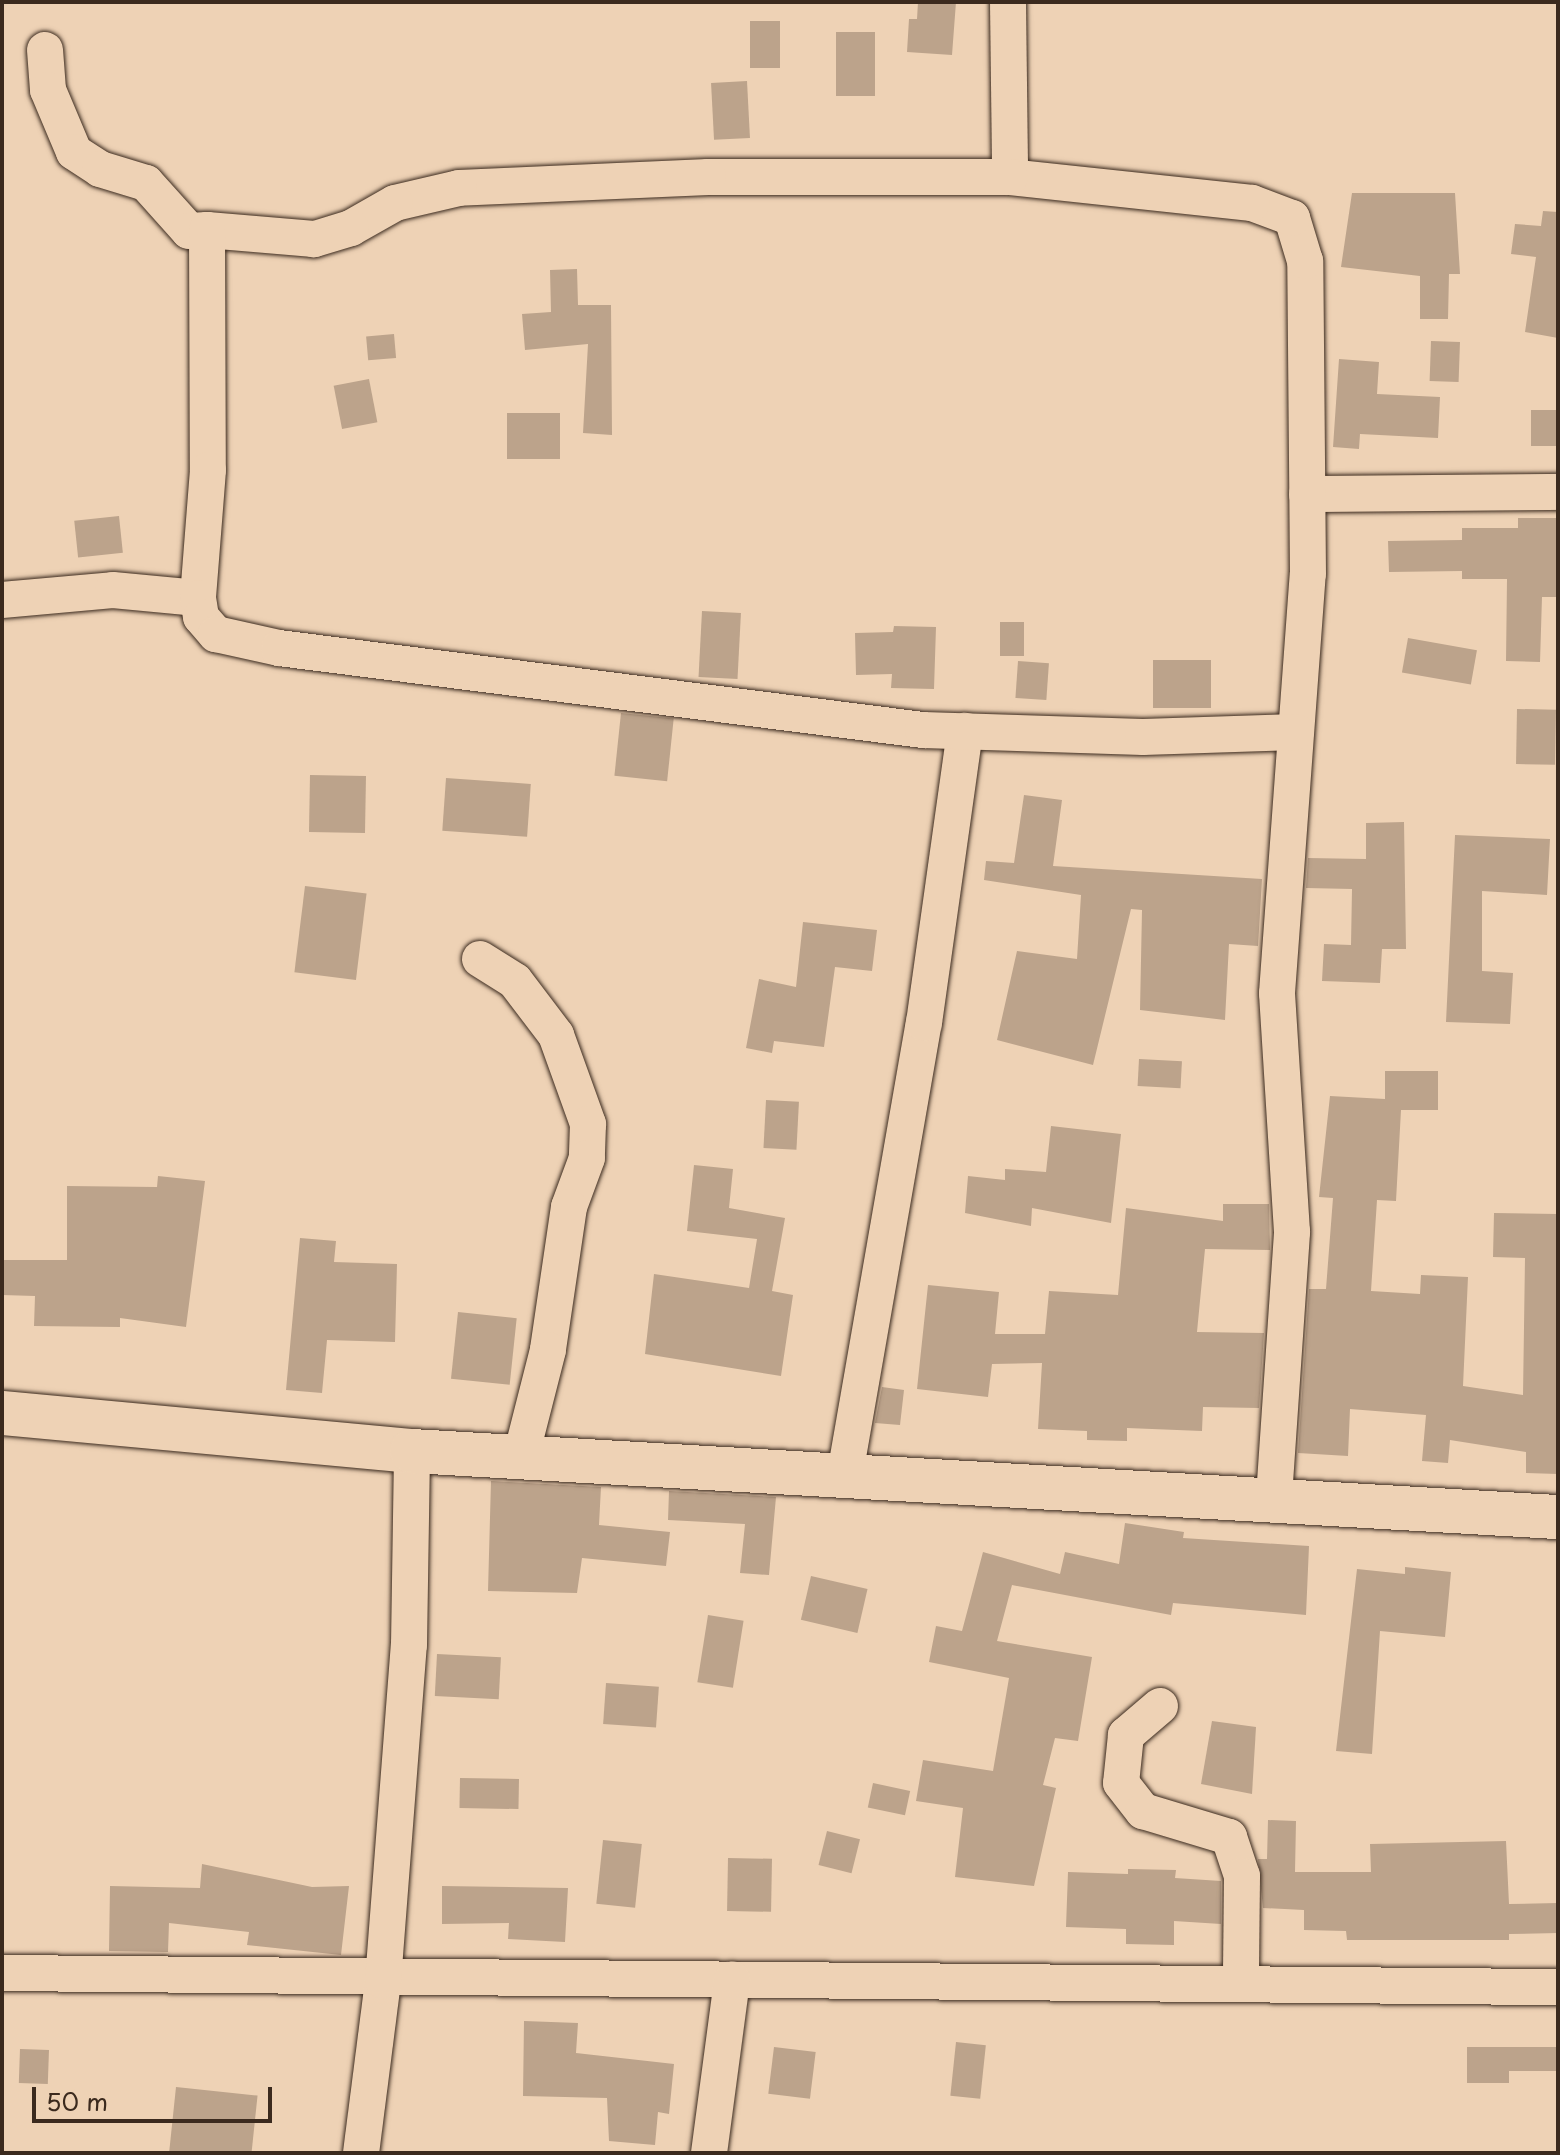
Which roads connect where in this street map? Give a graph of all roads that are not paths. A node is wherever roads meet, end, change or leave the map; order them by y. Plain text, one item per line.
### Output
1 (1008, 2) edge
2 (45, 50) dead end
3 (1010, 177) junction
4 (207, 230) junction
5 (1558, 492) edge
6 (1307, 494) junction
7 (198, 598) junction
8 (2, 600) edge
9 (965, 731) junction
10 (1296, 732) junction
11 (480, 959) dead end
12 (2, 1413) edge
13 (412, 1451) junction
14 (521, 1456) junction
15 (845, 1474) junction
16 (1274, 1497) junction
17 (1558, 1517) edge
18 (1160, 1706) dead end
19 (2, 1973) edge
20 (732, 1980) junction
21 (1241, 1980) junction
22 (383, 1981) junction
23 (1558, 1987) edge
24 (361, 2153) edge
25 (709, 2153) edge

1 - 3 street
2 - 4 street
3 - 4 street
3 - 6 street
4 - 7 street
5 - 6 street
6 - 10 street
7 - 8 street
7 - 9 street
9 - 10 street
9 - 15 street
10 - 16 street
11 - 14 street
12 - 13 main road
13 - 14 main road
13 - 22 street
14 - 15 main road
15 - 16 main road
16 - 17 main road
18 - 21 street
19 - 22 street
20 - 21 street
20 - 22 street
20 - 25 street
21 - 23 street
22 - 24 street

